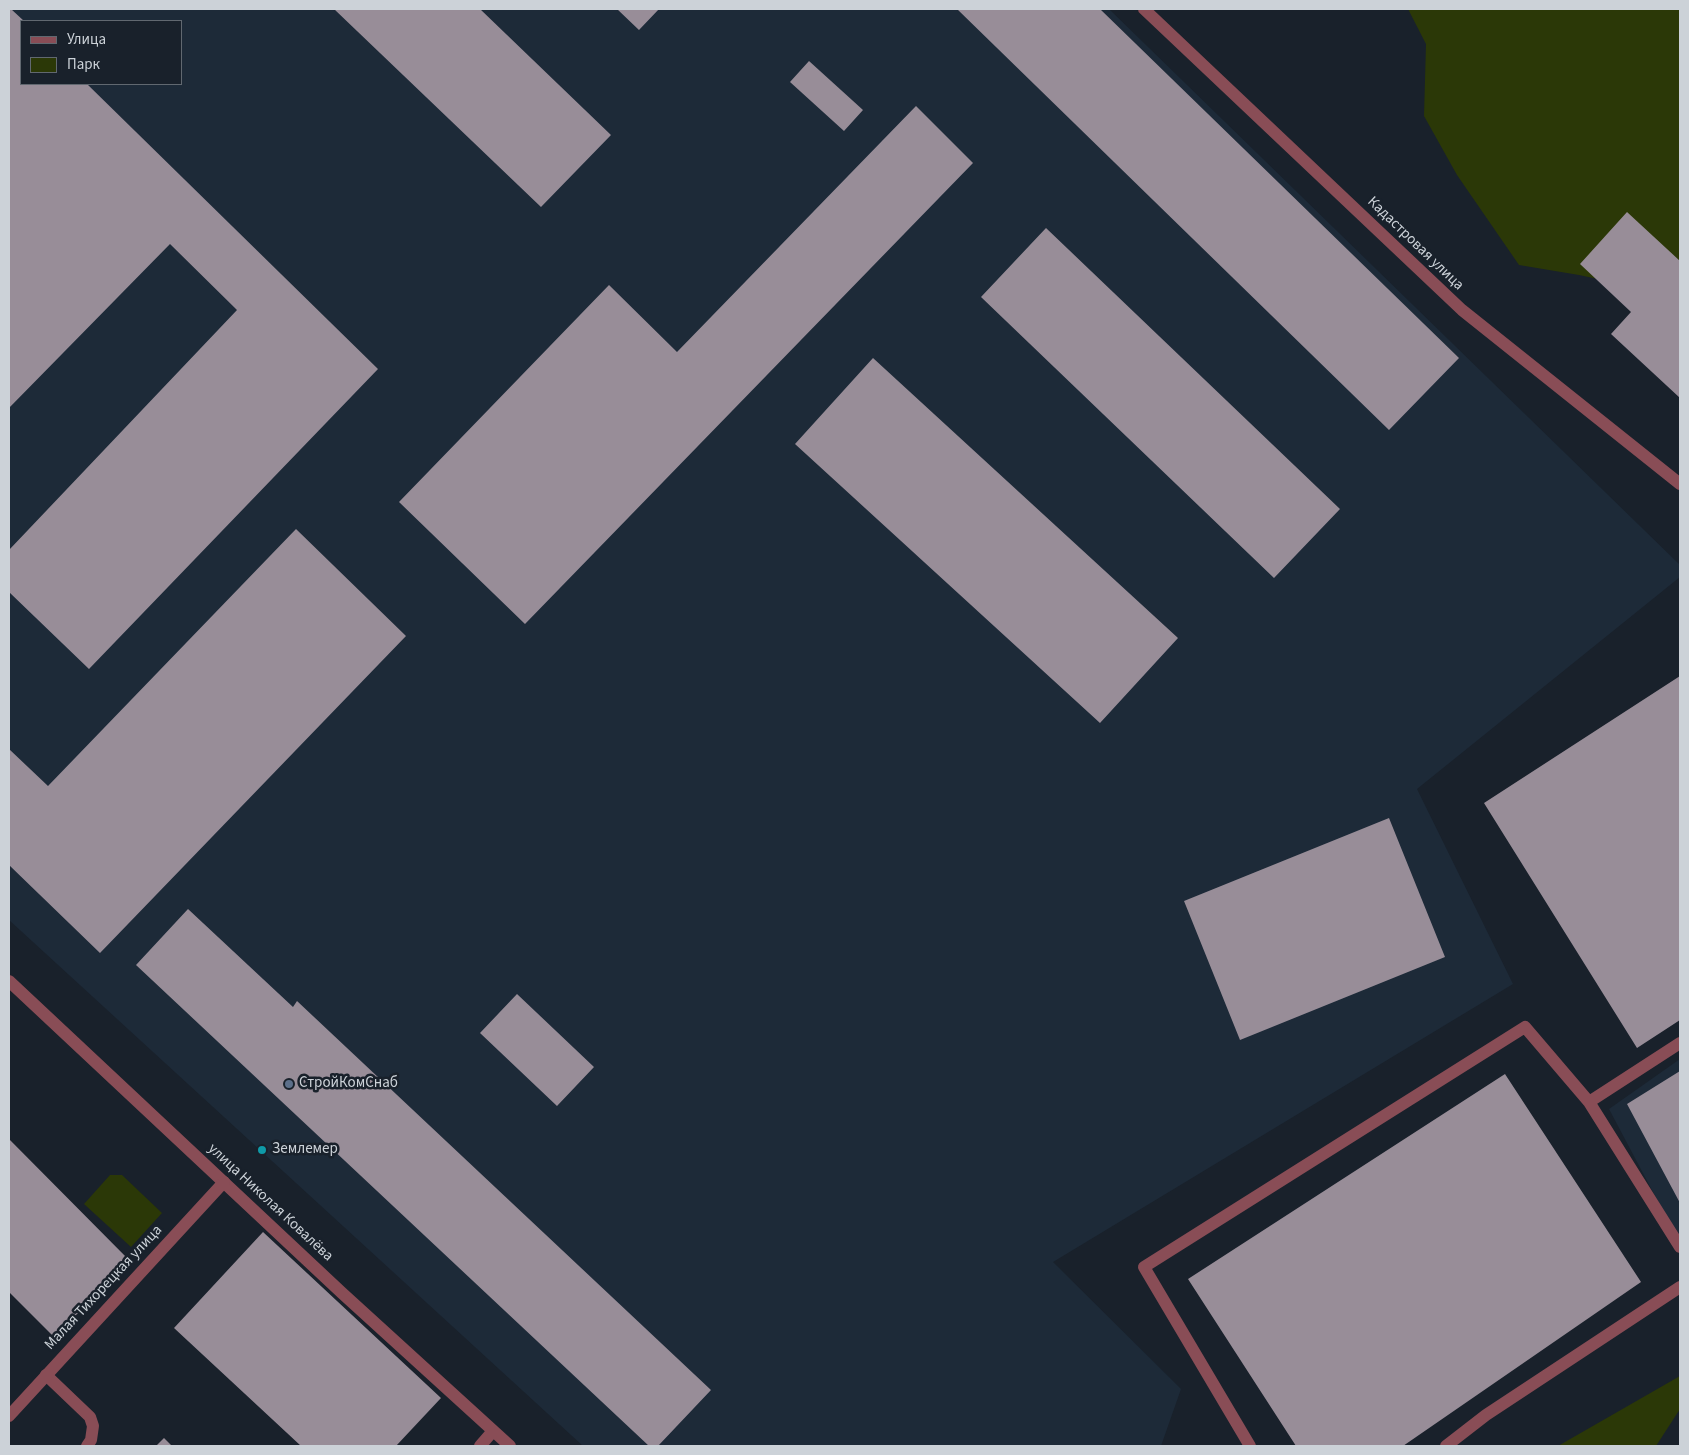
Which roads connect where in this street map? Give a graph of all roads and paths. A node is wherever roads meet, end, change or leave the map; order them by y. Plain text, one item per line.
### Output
1 (1144, 9) edge
2 (1680, 484) edge
3 (9, 981) edge
4 (1680, 1043) edge
5 (1589, 1102) junction
6 (224, 1182) junction
7 (1679, 1241) edge
8 (1680, 1286) edge
9 (46, 1375) junction
10 (9, 1416) edge
11 (493, 1431) junction
12 (87, 1446) edge
13 (480, 1446) edge
14 (510, 1446) edge
15 (1250, 1446) edge
16 (1446, 1446) edge

1 - 2 street, Кадастровая улица
3 - 6 street, улица Николая Ковалёва
4 - 5 street
5 - 7 street
5 - 15 street
6 - 9 street, Малая Тихорецкая улица
6 - 11 street, улица Николая Ковалёва
8 - 16 street
9 - 10 street, Малая Тихорецкая улица
9 - 12 street
11 - 13 street
11 - 14 street, улица Николая Ковалёва

